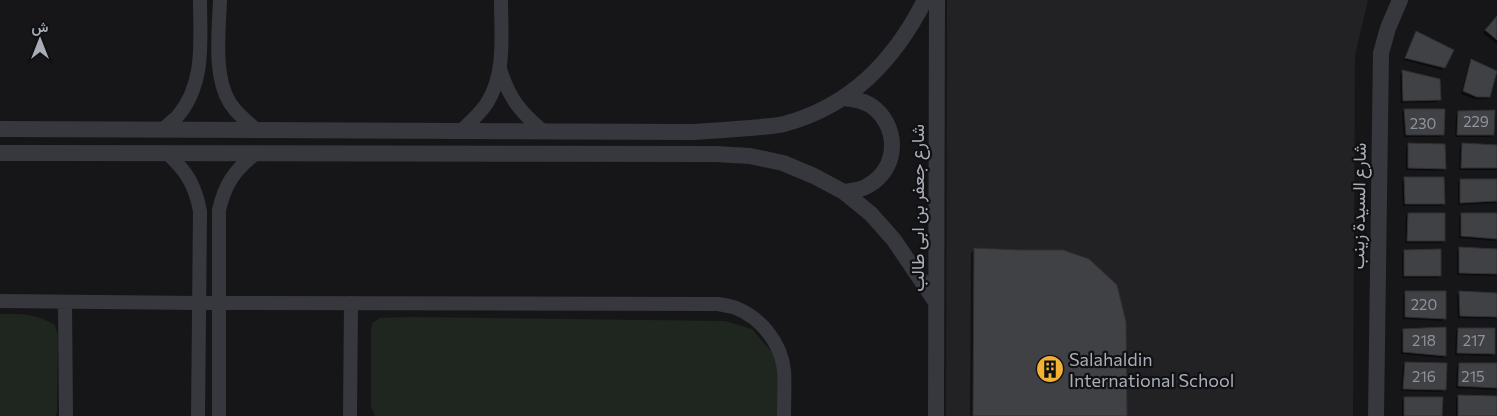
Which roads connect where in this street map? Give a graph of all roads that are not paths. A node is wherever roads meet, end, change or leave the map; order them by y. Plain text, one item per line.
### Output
1 (200, 0) edge
2 (220, 0) edge
3 (501, 0) edge
4 (925, 0) edge
5 (937, 0) edge
6 (1400, 0) edge
7 (500, 68) junction
8 (844, 98) junction
9 (7, 129) edge
10 (162, 130) junction
11 (257, 130) junction
12 (461, 131) junction
13 (543, 131) junction
14 (692, 132) junction
15 (7, 153) edge
16 (168, 154) junction
17 (255, 154) junction
18 (692, 155) junction
19 (844, 192) junction
20 (0, 301) edge
21 (65, 302) junction
22 (936, 302) junction
23 (199, 303) junction
24 (218, 303) junction
25 (351, 303) junction
26 (66, 416) edge
27 (198, 416) edge
28 (219, 416) edge
29 (350, 416) edge
30 (784, 416) edge
31 (936, 416) edge
32 (1376, 416) edge

1 - 10 street
2 - 11 street
3 - 7 street
4 - 8 street
5 - 22 street, شارع جعفر بن ابى طالب
6 - 32 street, شارع السيدة زينب
7 - 12 street
7 - 13 street
8 - 14 street
8 - 19 street
9 - 10 street
9 - 15 street
10 - 11 street
11 - 12 street
12 - 13 street
13 - 14 street
14 - 18 street
15 - 16 street
16 - 17 street
16 - 23 street
17 - 18 street
17 - 24 street
18 - 19 street
19 - 22 street
20 - 21 street
21 - 23 street
21 - 26 street
22 - 31 street, شارع جعفر بن ابى طالب
23 - 24 street
23 - 27 street
24 - 25 street
24 - 28 street
25 - 29 street
25 - 30 street

